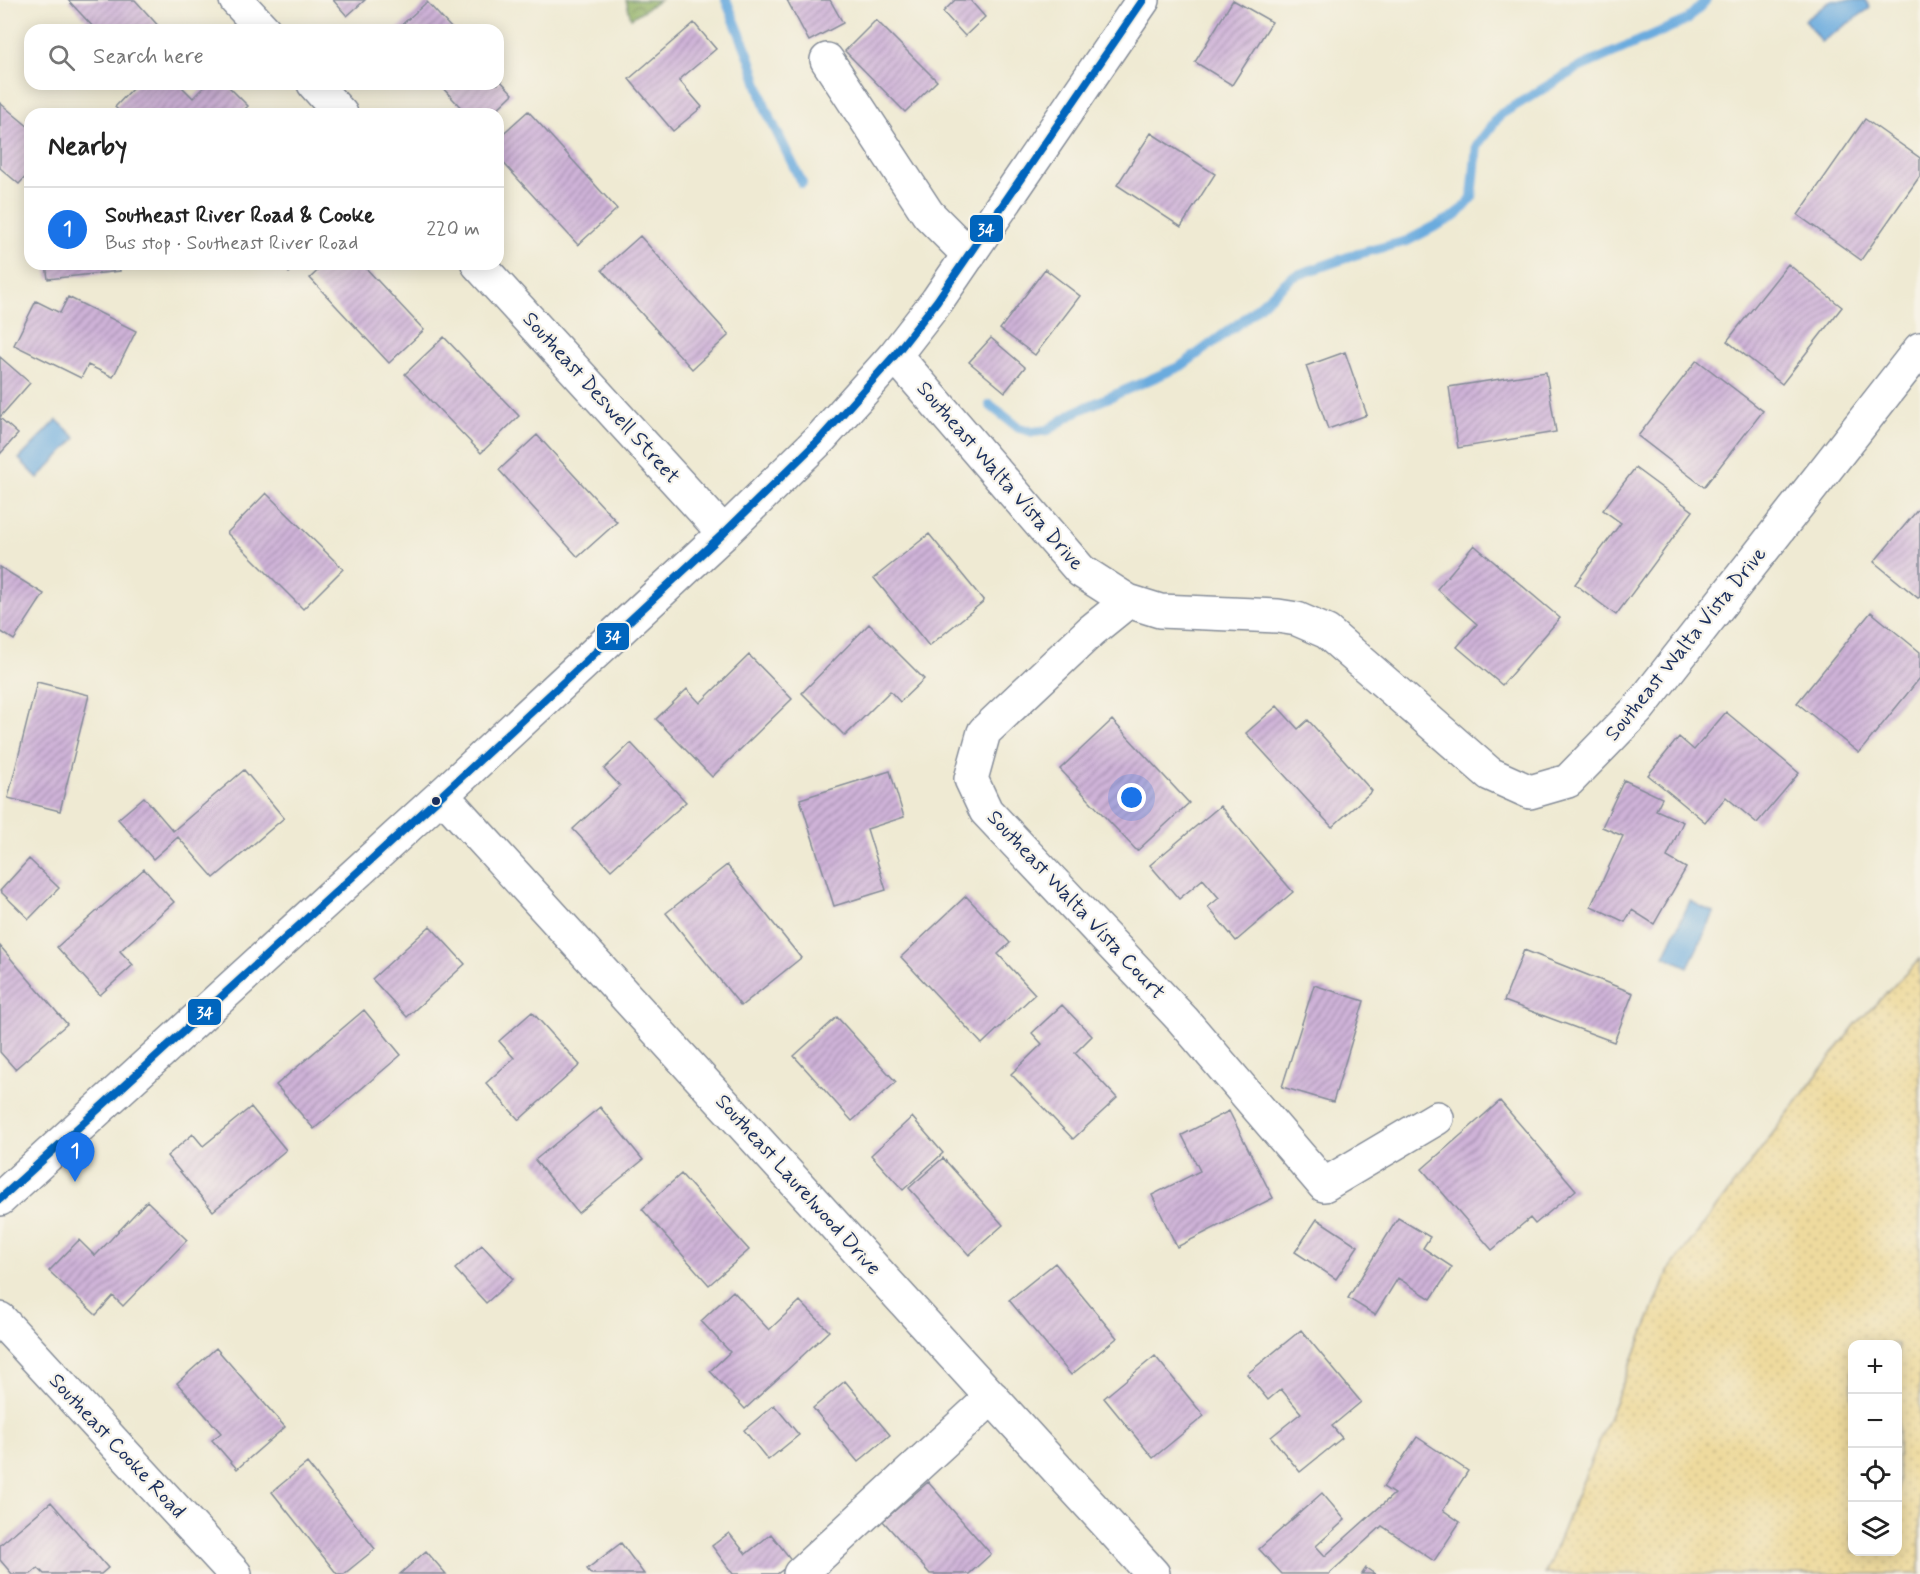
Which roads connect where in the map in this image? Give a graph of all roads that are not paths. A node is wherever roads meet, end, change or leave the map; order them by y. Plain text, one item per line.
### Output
1 (236, 0) edge
2 (1143, 0) edge
3 (258, 24) edge
4 (827, 60) dead end
5 (319, 90) edge
6 (336, 108) edge
7 (969, 255) junction
8 (483, 270) edge
9 (1920, 349) edge
10 (895, 355) junction
11 (724, 533) junction
12 (1128, 601) junction
13 (442, 795) junction
14 (1437, 1118) dead end
15 (0, 1199) edge
16 (0, 1319) edge
17 (992, 1397) junction
18 (235, 1574) edge
19 (800, 1574) edge
20 (1153, 1574) edge

1 - 3 street
2 - 7 street
4 - 7 street
5 - 6 street
7 - 10 street
8 - 11 street, Southeast Deswell Street
9 - 12 street, Southeast Walta Vista Drive
10 - 11 street
10 - 12 street, Southeast Walta Vista Drive
11 - 13 street
12 - 14 street, Southeast Walta Vista Court
13 - 15 street
13 - 17 street, Southeast Laurelwood Drive
16 - 18 street, Southeast Cooke Road
17 - 19 street
17 - 20 street, Southeast Laurelwood Drive

